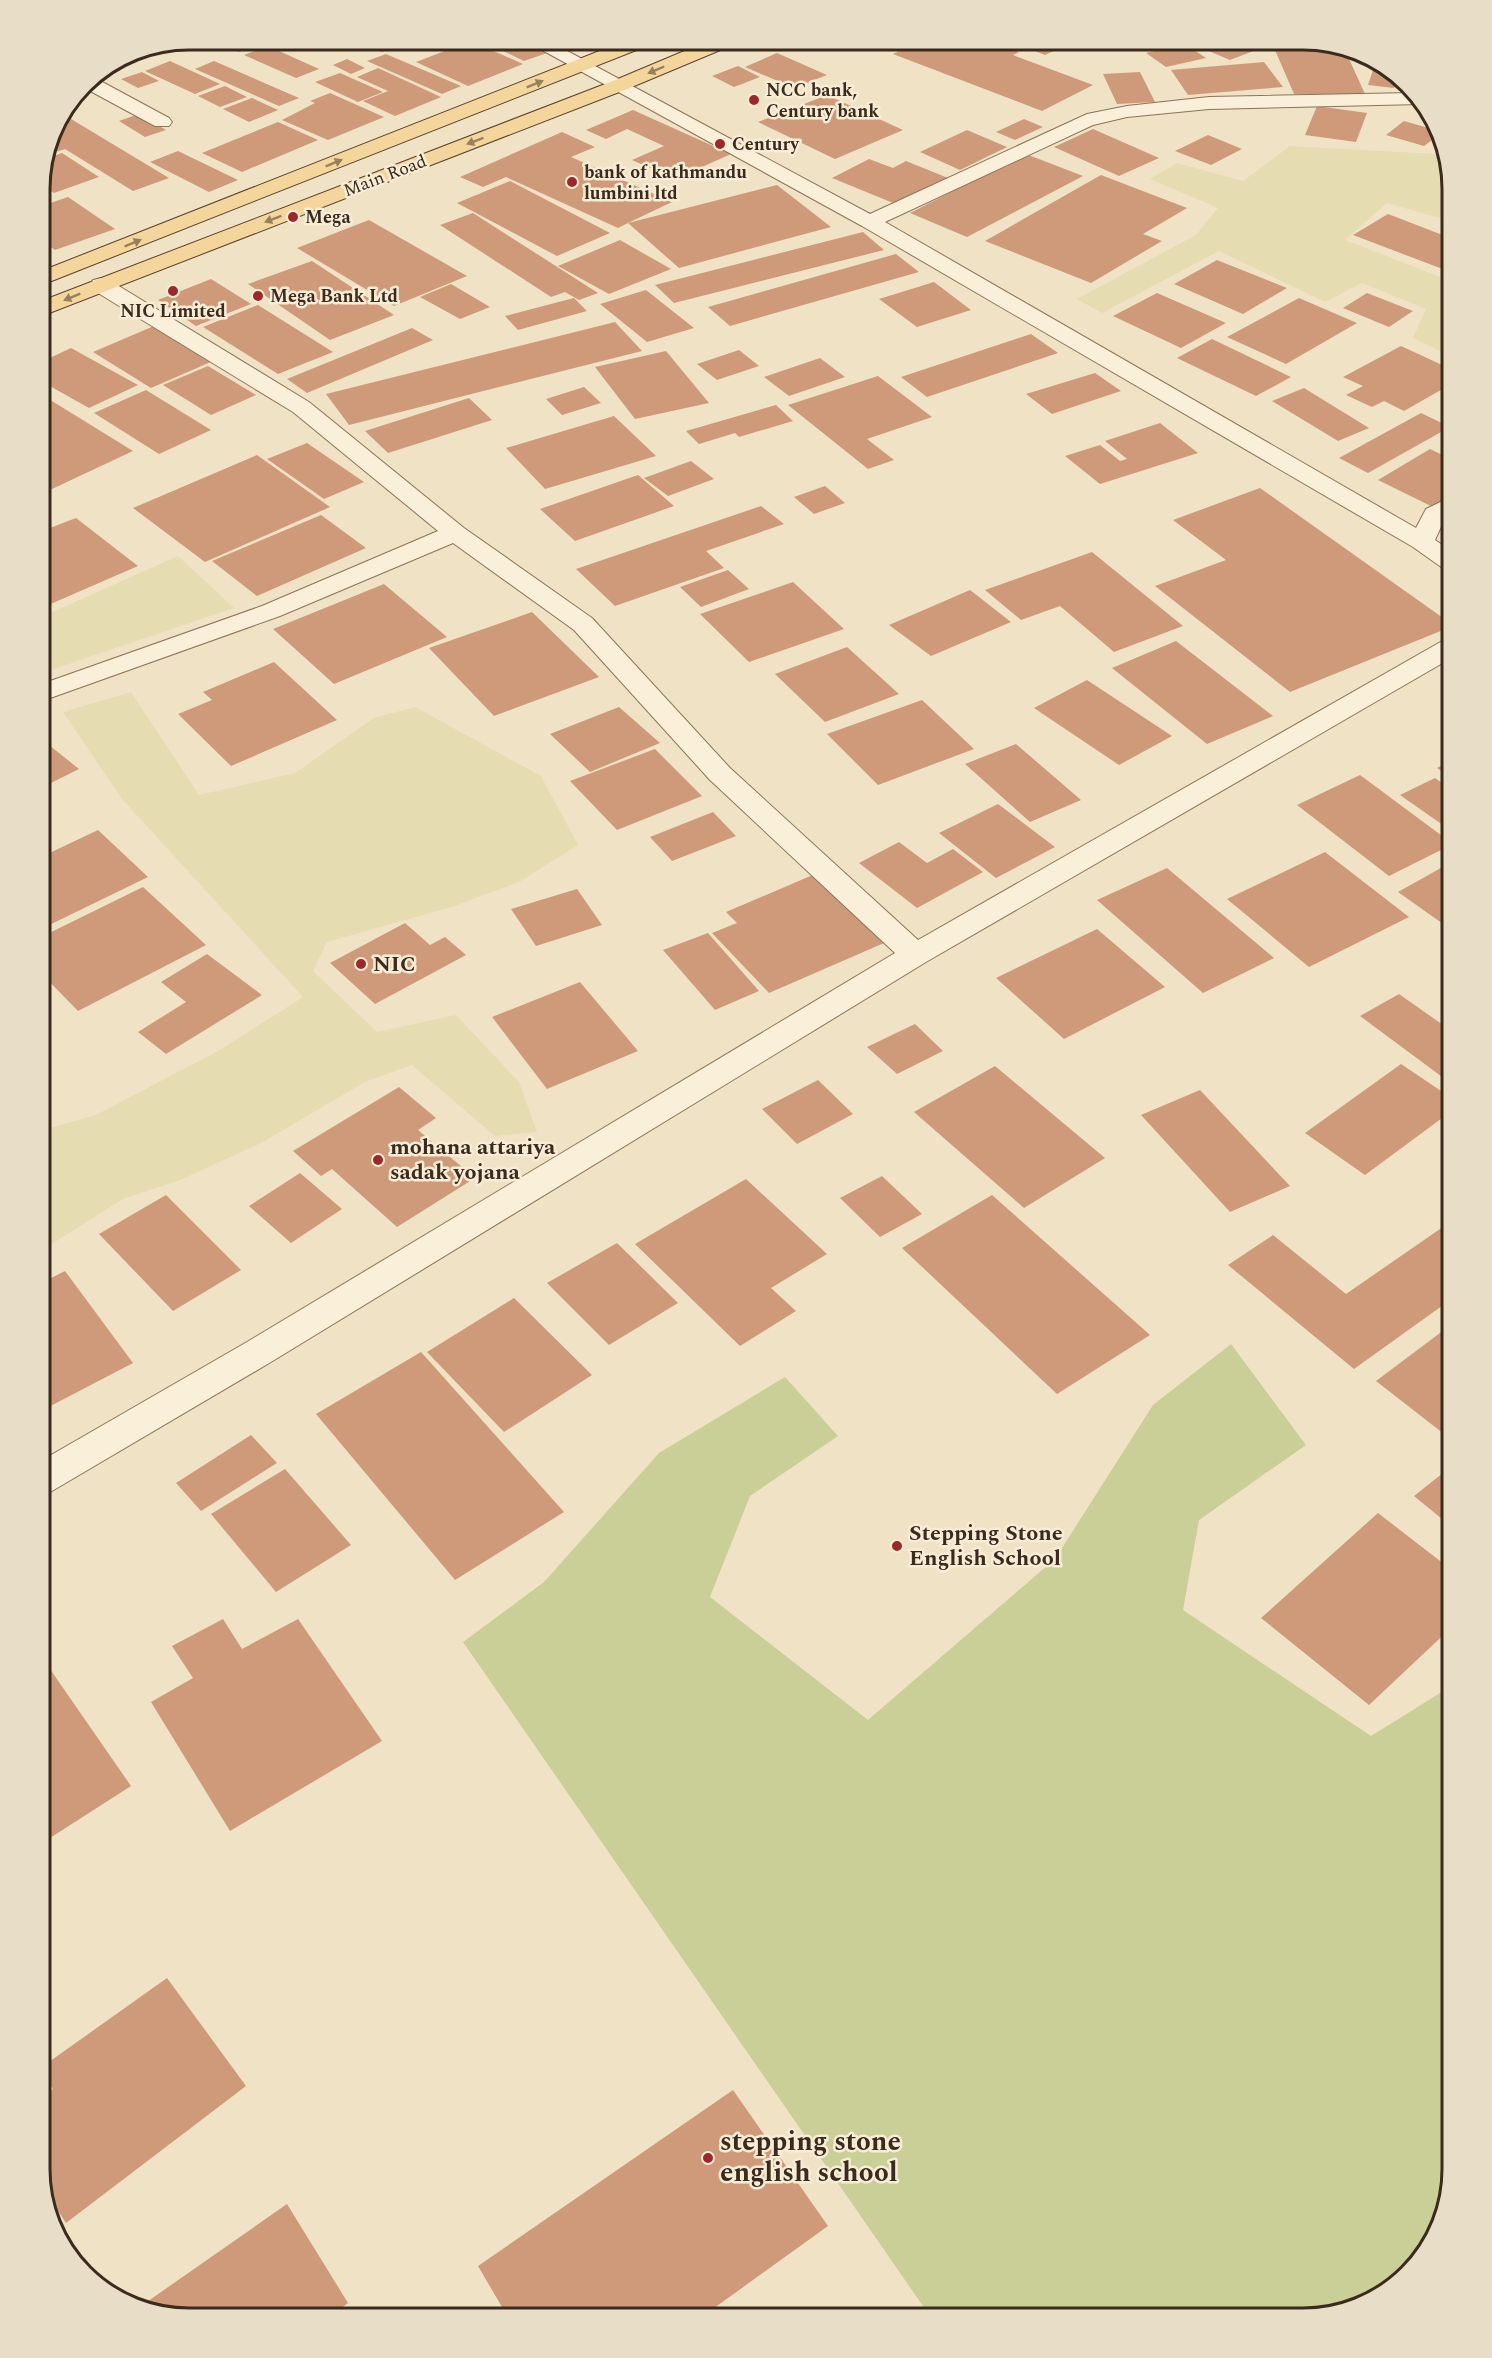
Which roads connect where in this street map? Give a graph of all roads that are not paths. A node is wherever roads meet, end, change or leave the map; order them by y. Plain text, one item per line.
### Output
1 (553, 50) edge
2 (619, 50) edge
3 (704, 50) edge
4 (583, 65) junction
5 (620, 85) junction
6 (95, 86) edge
7 (1410, 99) edge
8 (162, 122) dead end
9 (869, 222) junction
10 (50, 276) edge
11 (101, 285) junction
12 (50, 306) edge
13 (1442, 510) edge
14 (455, 533) junction
15 (1422, 542) junction
16 (1442, 556) edge
17 (1442, 652) edge
18 (50, 690) edge
19 (915, 955) junction
20 (50, 1474) edge

1 - 4 street
2 - 4 main road, Main Road
3 -> 5 main road, Main Road
4 - 5 street
10 -> 4 main road, Main Road
5 - 9 street
5 -> 11 main road, Main Road
6 - 8 street
7 - 9 street
9 - 15 street
11 -> 12 main road, Main Road
11 - 14 street
13 - 15 street
14 - 18 street
14 - 19 street
15 - 16 street
17 - 19 street
19 - 20 street

